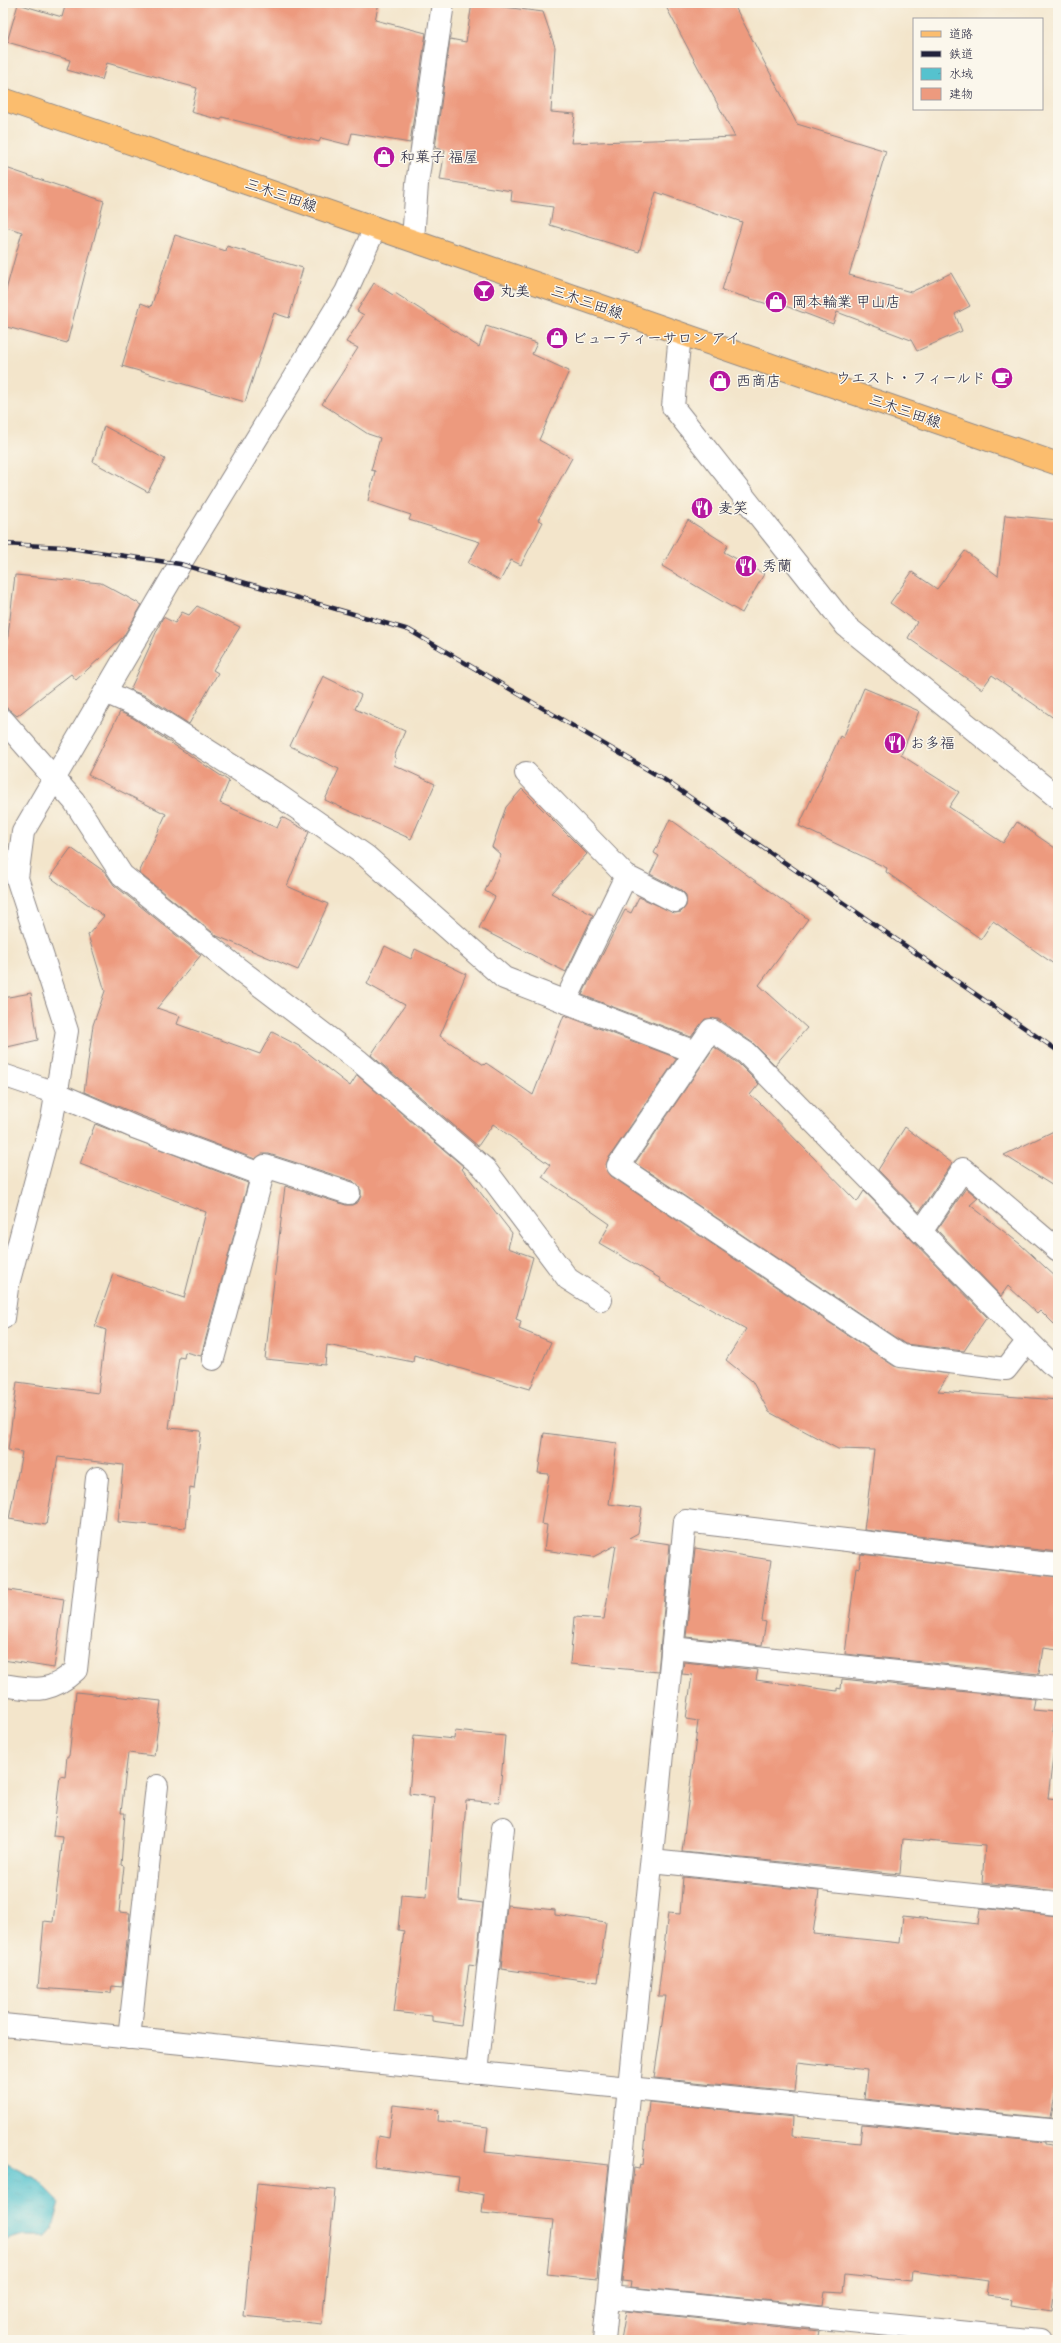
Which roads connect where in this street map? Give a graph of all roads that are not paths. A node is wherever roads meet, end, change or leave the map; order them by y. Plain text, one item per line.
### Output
1 (443, 3) edge
2 (3, 99) edge
3 (375, 228) junction
4 (413, 240) junction
5 (680, 334) junction
6 (1058, 464) edge
7 (105, 692) junction
8 (3, 720) edge
9 (526, 773) dead end
10 (54, 780) junction
11 (1058, 798) edge
12 (626, 876) junction
13 (675, 900) dead end
14 (565, 1002) junction
15 (695, 1052) junction
16 (3, 1075) edge
17 (56, 1093) junction
18 (263, 1175) junction
19 (349, 1193) dead end
20 (921, 1232) junction
21 (1058, 1250) edge
22 (601, 1300) dead end
23 (3, 1318) edge
24 (1028, 1341) junction
25 (213, 1359) dead end
26 (1058, 1368) edge
27 (97, 1478) dead end
28 (1058, 1565) edge
29 (672, 1648) junction
30 (3, 1685) edge
31 (1058, 1689) edge
32 (157, 1786) dead end
33 (503, 1828) dead end
34 (652, 1861) junction
35 (1058, 1904) edge
36 (3, 2025) edge
37 (129, 2038) junction
38 (477, 2073) junction
39 (629, 2088) junction
40 (1058, 2131) edge
41 (608, 2296) junction
42 (604, 2340) edge
43 (1040, 2340) edge

1 - 4 street
2 - 3 main road, 三木三田線
3 - 4 main road, 三木三田線
3 - 7 street
4 - 5 main road, 三木三田線
5 - 6 main road, 三木三田線
5 - 11 street
7 - 10 street
7 - 14 street
8 - 10 street
9 - 12 street
10 - 17 street
10 - 22 street
12 - 13 street
12 - 14 street
14 - 15 street
15 - 20 street
15 - 24 street
16 - 17 street
17 - 18 street
17 - 23 street
18 - 19 street
18 - 25 street
20 - 21 street
20 - 24 street
24 - 26 street
27 - 30 street
28 - 29 street
29 - 31 street
29 - 34 street
32 - 37 street
33 - 38 street
34 - 35 street
34 - 39 street
36 - 37 street
37 - 38 street
38 - 39 street
39 - 40 street
39 - 41 street
41 - 42 street
41 - 43 street

